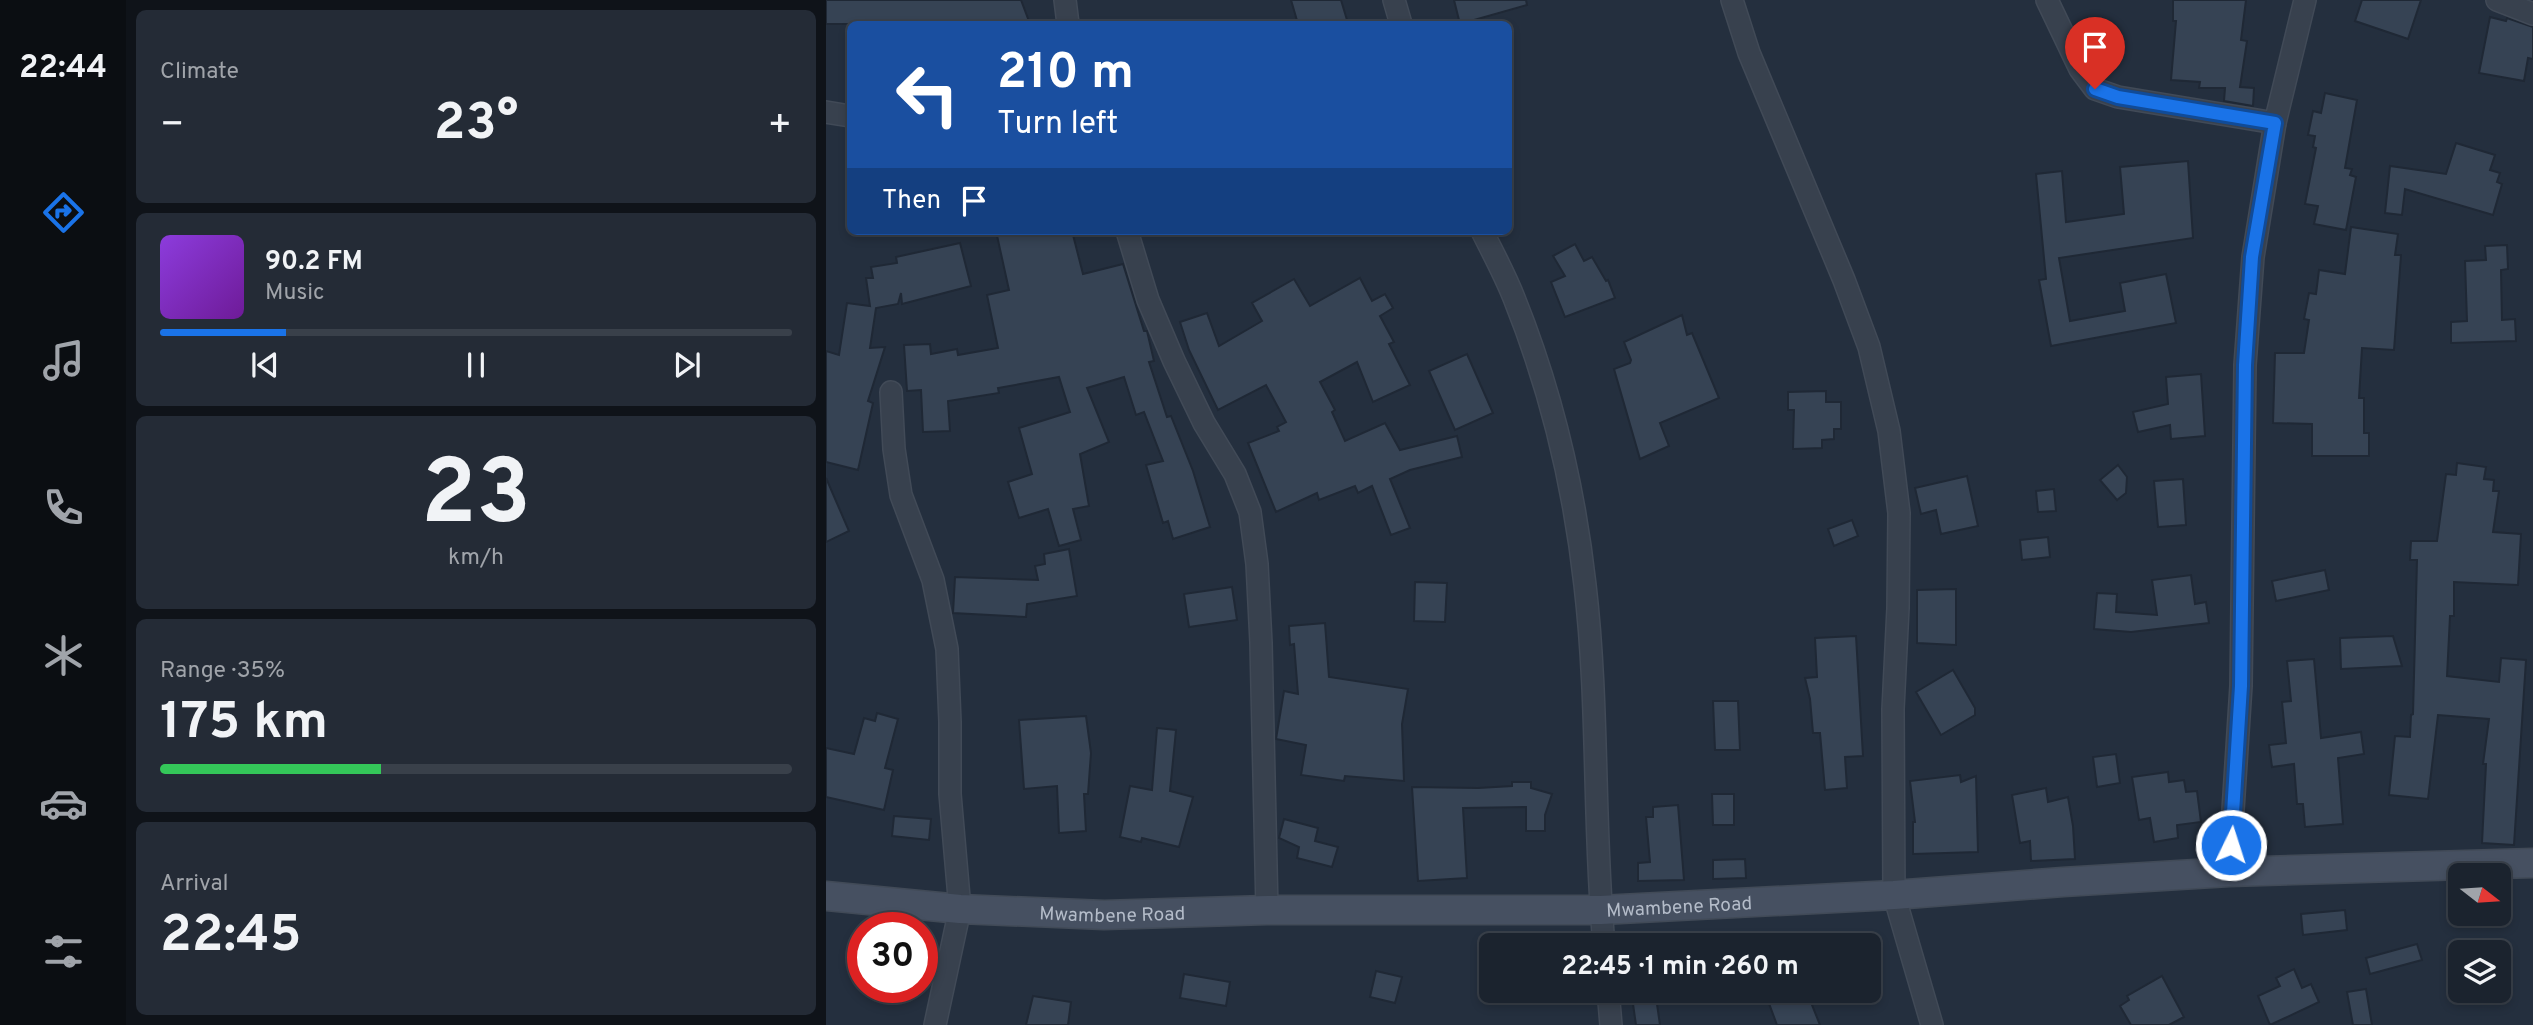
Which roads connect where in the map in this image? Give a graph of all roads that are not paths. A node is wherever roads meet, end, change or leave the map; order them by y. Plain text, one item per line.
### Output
1 (1065, 0) edge
2 (1732, 0) edge
3 (2047, 0) edge
4 (2305, 0) edge
5 (2497, 0) edge
6 (2533, 14) edge
7 (1068, 21) edge
8 (826, 112) edge
9 (847, 116) edge
10 (2275, 123) junction
11 (1128, 235) edge
12 (1484, 235) edge
13 (891, 392) dead end
14 (2533, 863) edge
15 (2229, 872) junction
16 (826, 895) edge
17 (1894, 895) junction
18 (960, 909) junction
19 (1267, 910) junction
20 (1601, 910) junction
21 (1603, 933) edge
22 (1609, 1003) edge
23 (935, 1025) edge
24 (1611, 1025) edge
25 (1931, 1025) edge

1 - 7 street
2 - 17 street
3 - 10 street
4 - 10 street
5 - 6 street
8 - 9 street
10 - 15 street
11 - 19 street
12 - 20 street
13 - 18 street
14 - 15 street, Mwambene Road
15 - 17 street, Mwambene Road
16 - 18 street, Mwambene Road
17 - 20 street, Mwambene Road
17 - 25 street
18 - 19 street, Mwambene Road
18 - 23 street
19 - 20 street, Mwambene Road
20 - 21 street
22 - 24 street

